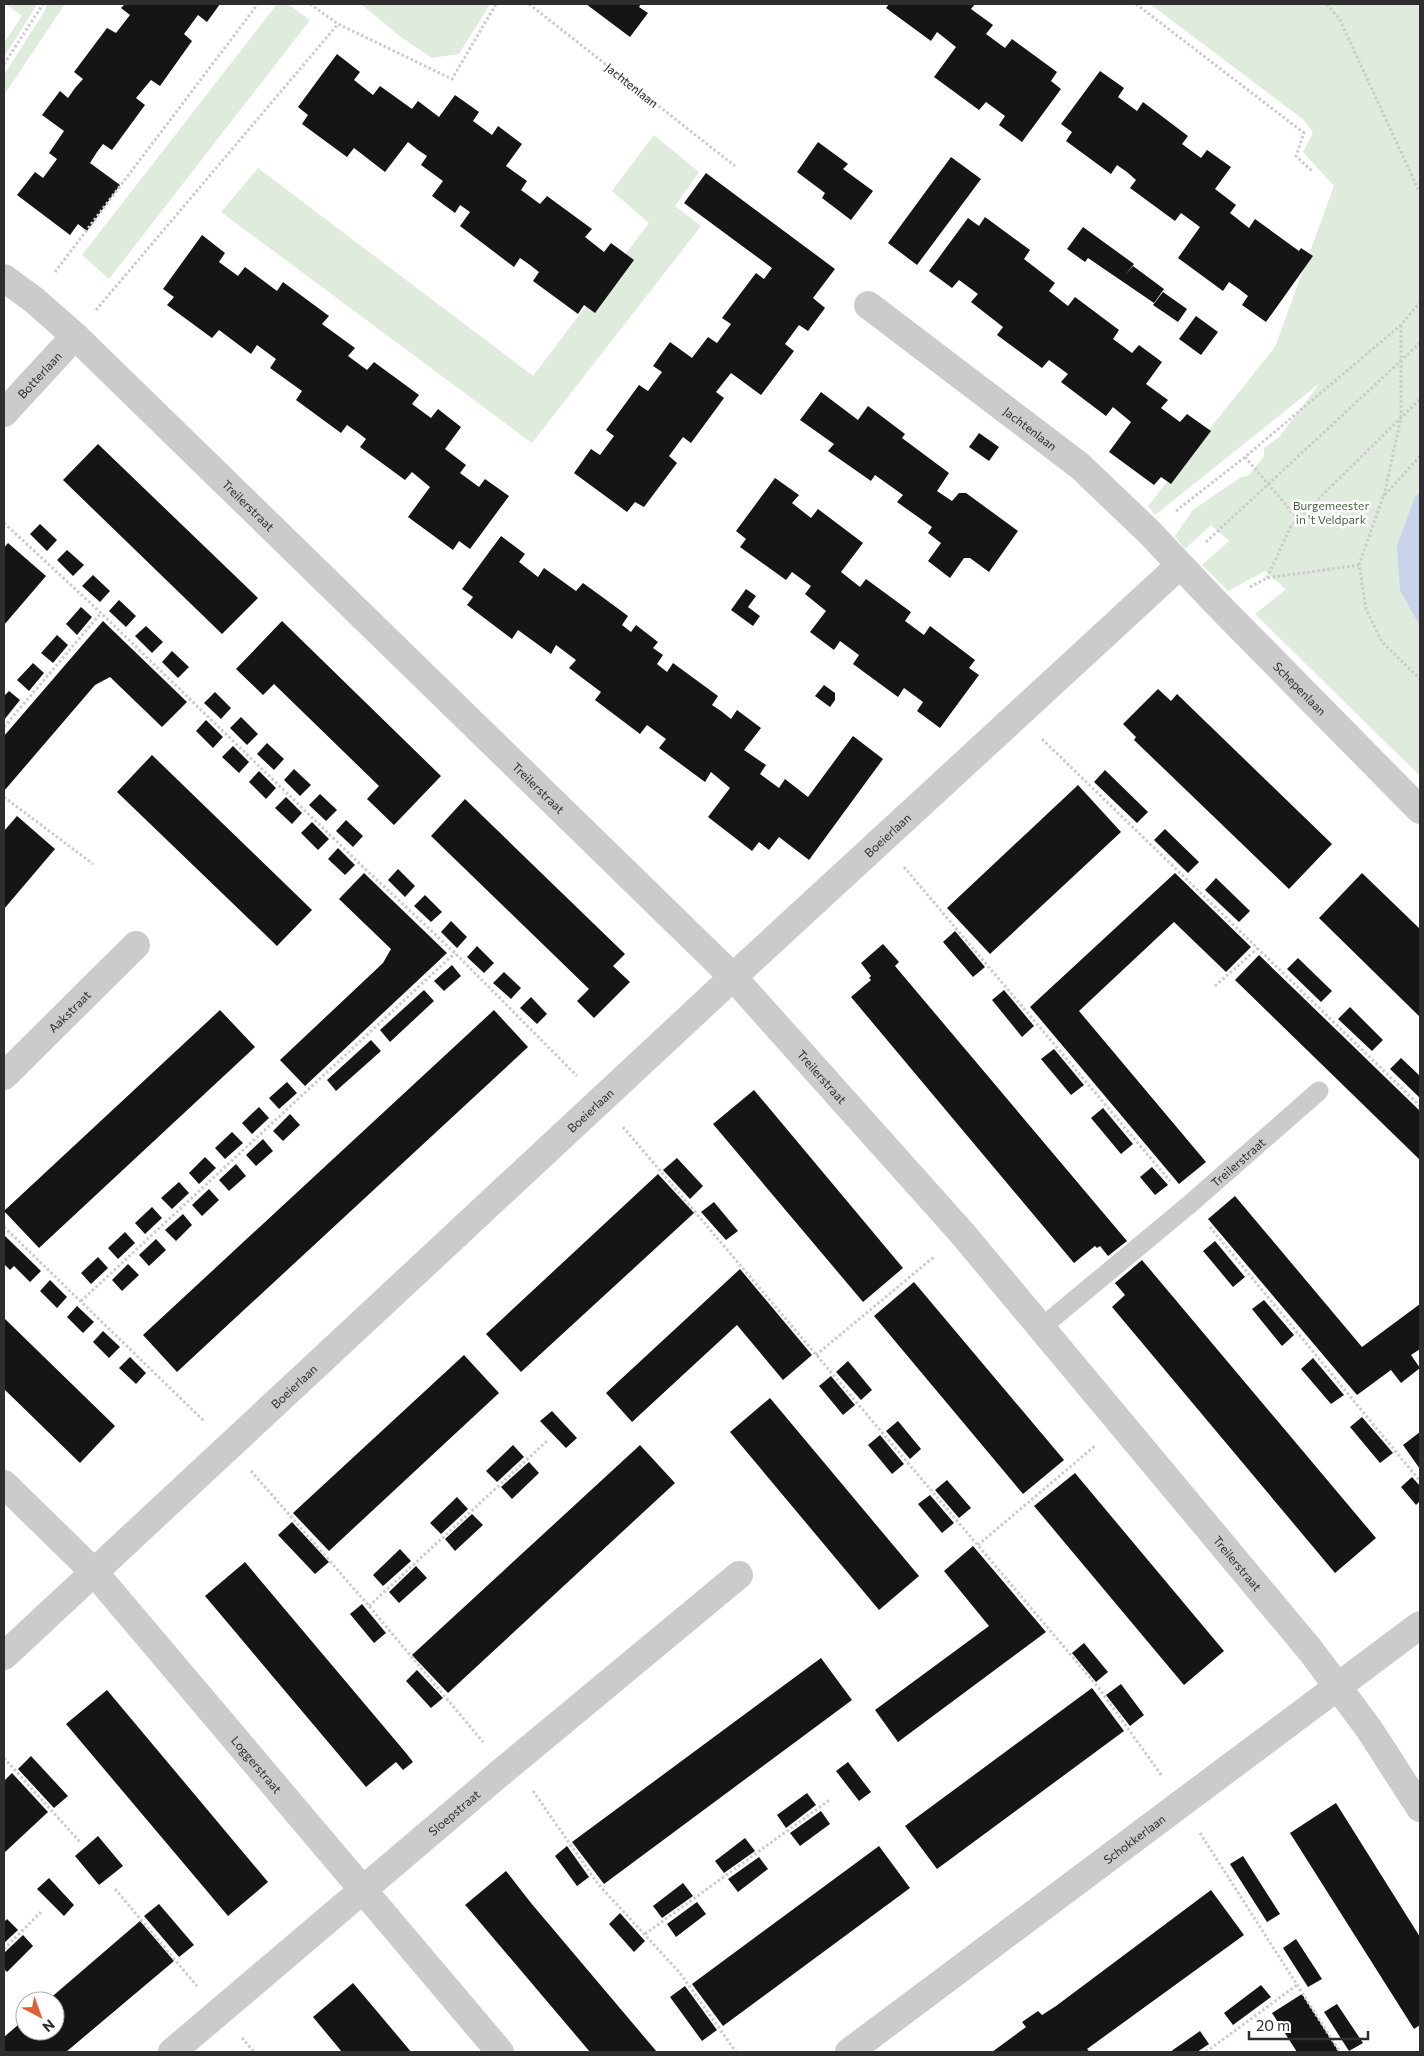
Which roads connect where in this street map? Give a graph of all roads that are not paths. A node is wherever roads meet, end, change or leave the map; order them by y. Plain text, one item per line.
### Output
1 (4, 278) edge
2 (868, 305) dead end
3 (75, 336) junction
4 (4, 413) edge
5 (1179, 566) junction
6 (1420, 810) edge
7 (136, 945) dead end
8 (733, 977) junction
9 (4, 1076) edge
10 (1319, 1091) dead end
11 (1042, 1327) junction
12 (4, 1484) edge
13 (94, 1572) junction
14 (739, 1575) dead end
15 (1420, 1624) edge
16 (4, 1656) edge
17 (1338, 1687) junction
18 (1420, 1808) edge
19 (364, 1890) junction
20 (172, 2052) edge
21 (500, 2052) edge
22 (849, 2052) edge

1 - 3 street, Treilerstraat
2 - 5 street, Jachtenlaan
3 - 4 street, Botterlaan
3 - 8 street, Treilerstraat
5 - 6 street, Schepenlaan
5 - 8 street, Boeierlaan
7 - 9 street, Aakstraat
8 - 11 street, Treilerstraat
8 - 13 street, Boeierlaan
10 - 11 lane, Treilerstraat
11 - 17 street, Treilerstraat
12 - 13 street, Loggerstraat
13 - 16 street, Boeierlaan
13 - 19 street, Loggerstraat
14 - 19 street, Sloepstraat
15 - 17 street, Schokkerlaan
17 - 18 street, Treilerstraat
17 - 22 street, Schokkerlaan
19 - 20 street, Sloepstraat
19 - 21 street, Loggerstraat

